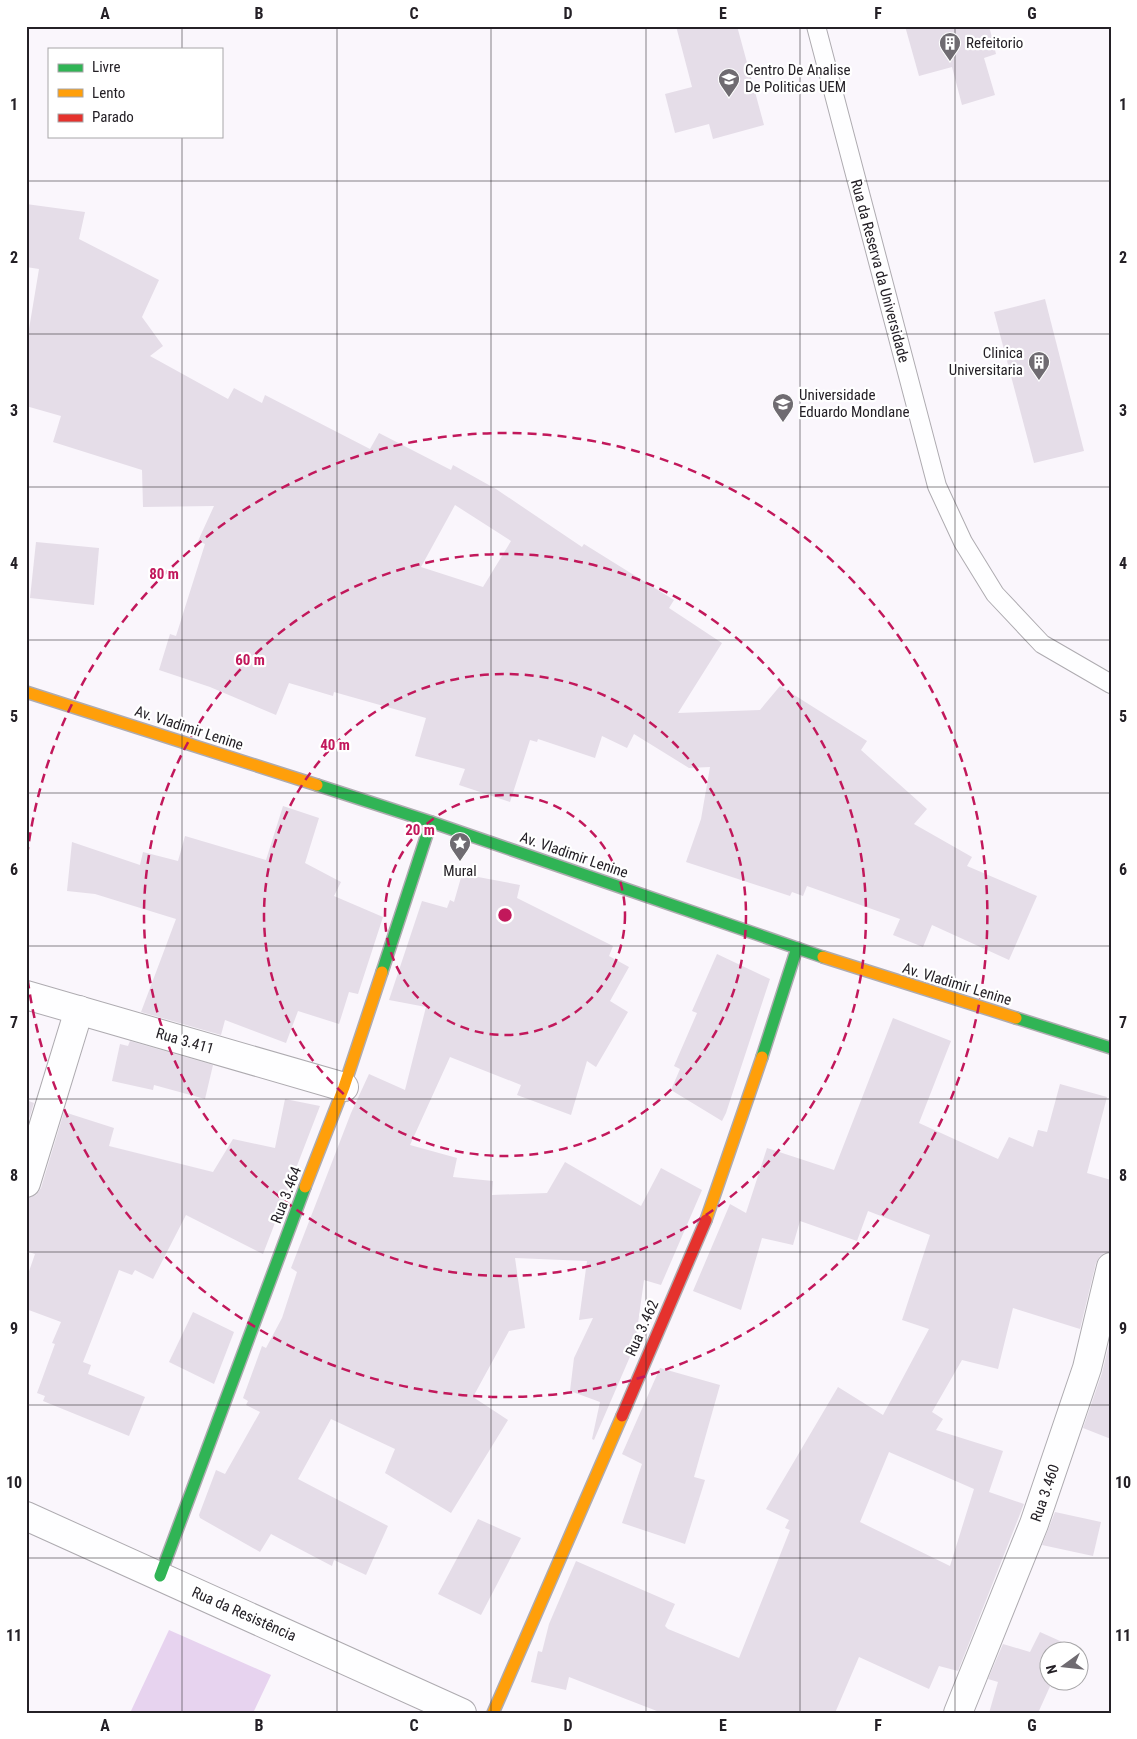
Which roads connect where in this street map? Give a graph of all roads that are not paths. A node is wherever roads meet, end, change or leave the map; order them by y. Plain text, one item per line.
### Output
1 (816, 26) edge
2 (1111, 684) edge
3 (26, 692) edge
4 (431, 822) junction
5 (797, 948) junction
6 (26, 995) edge
7 (79, 1010) junction
8 (1111, 1048) edge
9 (344, 1087) junction
10 (26, 1183) edge
11 (1111, 1267) edge
12 (26, 1516) edge
13 (160, 1576) junction
14 (462, 1713) edge
15 (493, 1713) edge
16 (958, 1713) edge

1 - 2 lane, Rua da Reserva da Universidade
3 - 4 street, Av. Vladimir Lenine
4 - 5 street, Av. Vladimir Lenine
4 - 9 street, Rua 3.464
5 - 8 street, Av. Vladimir Lenine
5 - 15 street, Rua 3.462
6 - 7 street, Rua 3.411
7 - 9 street, Rua 3.411
7 - 10 street
9 - 13 street, Rua 3.464
11 - 16 street, Rua 3.460
12 - 13 street, Rua da Resistência
13 - 14 street, Rua da Resistência

